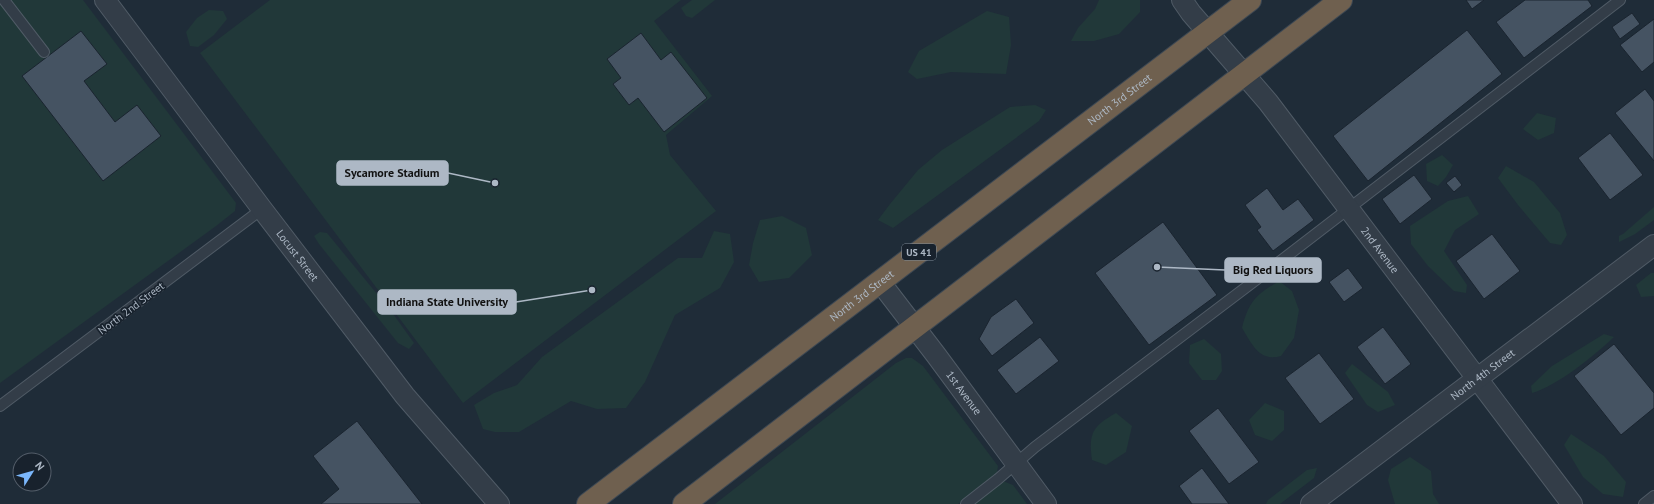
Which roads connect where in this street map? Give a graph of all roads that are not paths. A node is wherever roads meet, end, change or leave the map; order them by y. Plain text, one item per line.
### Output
1 (4, 0) edge
2 (105, 0) edge
3 (1182, 0) edge
4 (1250, 0) edge
5 (1341, 0) edge
6 (1620, 0) edge
7 (1208, 32) junction
8 (44, 52) dead end
9 (1244, 74) junction
10 (1349, 209) junction
11 (262, 210) junction
12 (1654, 245) edge
13 (880, 282) junction
14 (915, 327) junction
15 (1477, 379) junction
16 (0, 406) edge
17 (1016, 463) junction
18 (1654, 496) edge
19 (499, 504) edge
20 (588, 504) edge
21 (684, 504) edge
22 (966, 504) edge
23 (1046, 504) edge
24 (1311, 504) edge
25 (1572, 504) edge
26 (1644, 504) edge

1 - 8 lane
2 - 11 street, Locust Street
3 - 7 street, 2nd Avenue
4 - 7 highway, North 3rd Street / US 41
5 - 9 highway
6 - 10 lane
7 - 9 street, 2nd Avenue
7 - 13 highway, North 3rd Street / US 41
9 - 10 street, 2nd Avenue
9 - 14 highway
10 - 15 street, 2nd Avenue
10 - 17 lane
11 - 16 lane, North 2nd Street
11 - 19 street, Locust Street
12 - 15 street, North 4th Street
13 - 14 street, 1st Avenue
13 - 20 highway, North 3rd Street / US 41
14 - 17 street, 1st Avenue
14 - 21 highway
15 - 24 street, North 4th Street
15 - 25 street, 2nd Avenue
17 - 22 lane
17 - 23 street, 1st Avenue
18 - 26 lane

